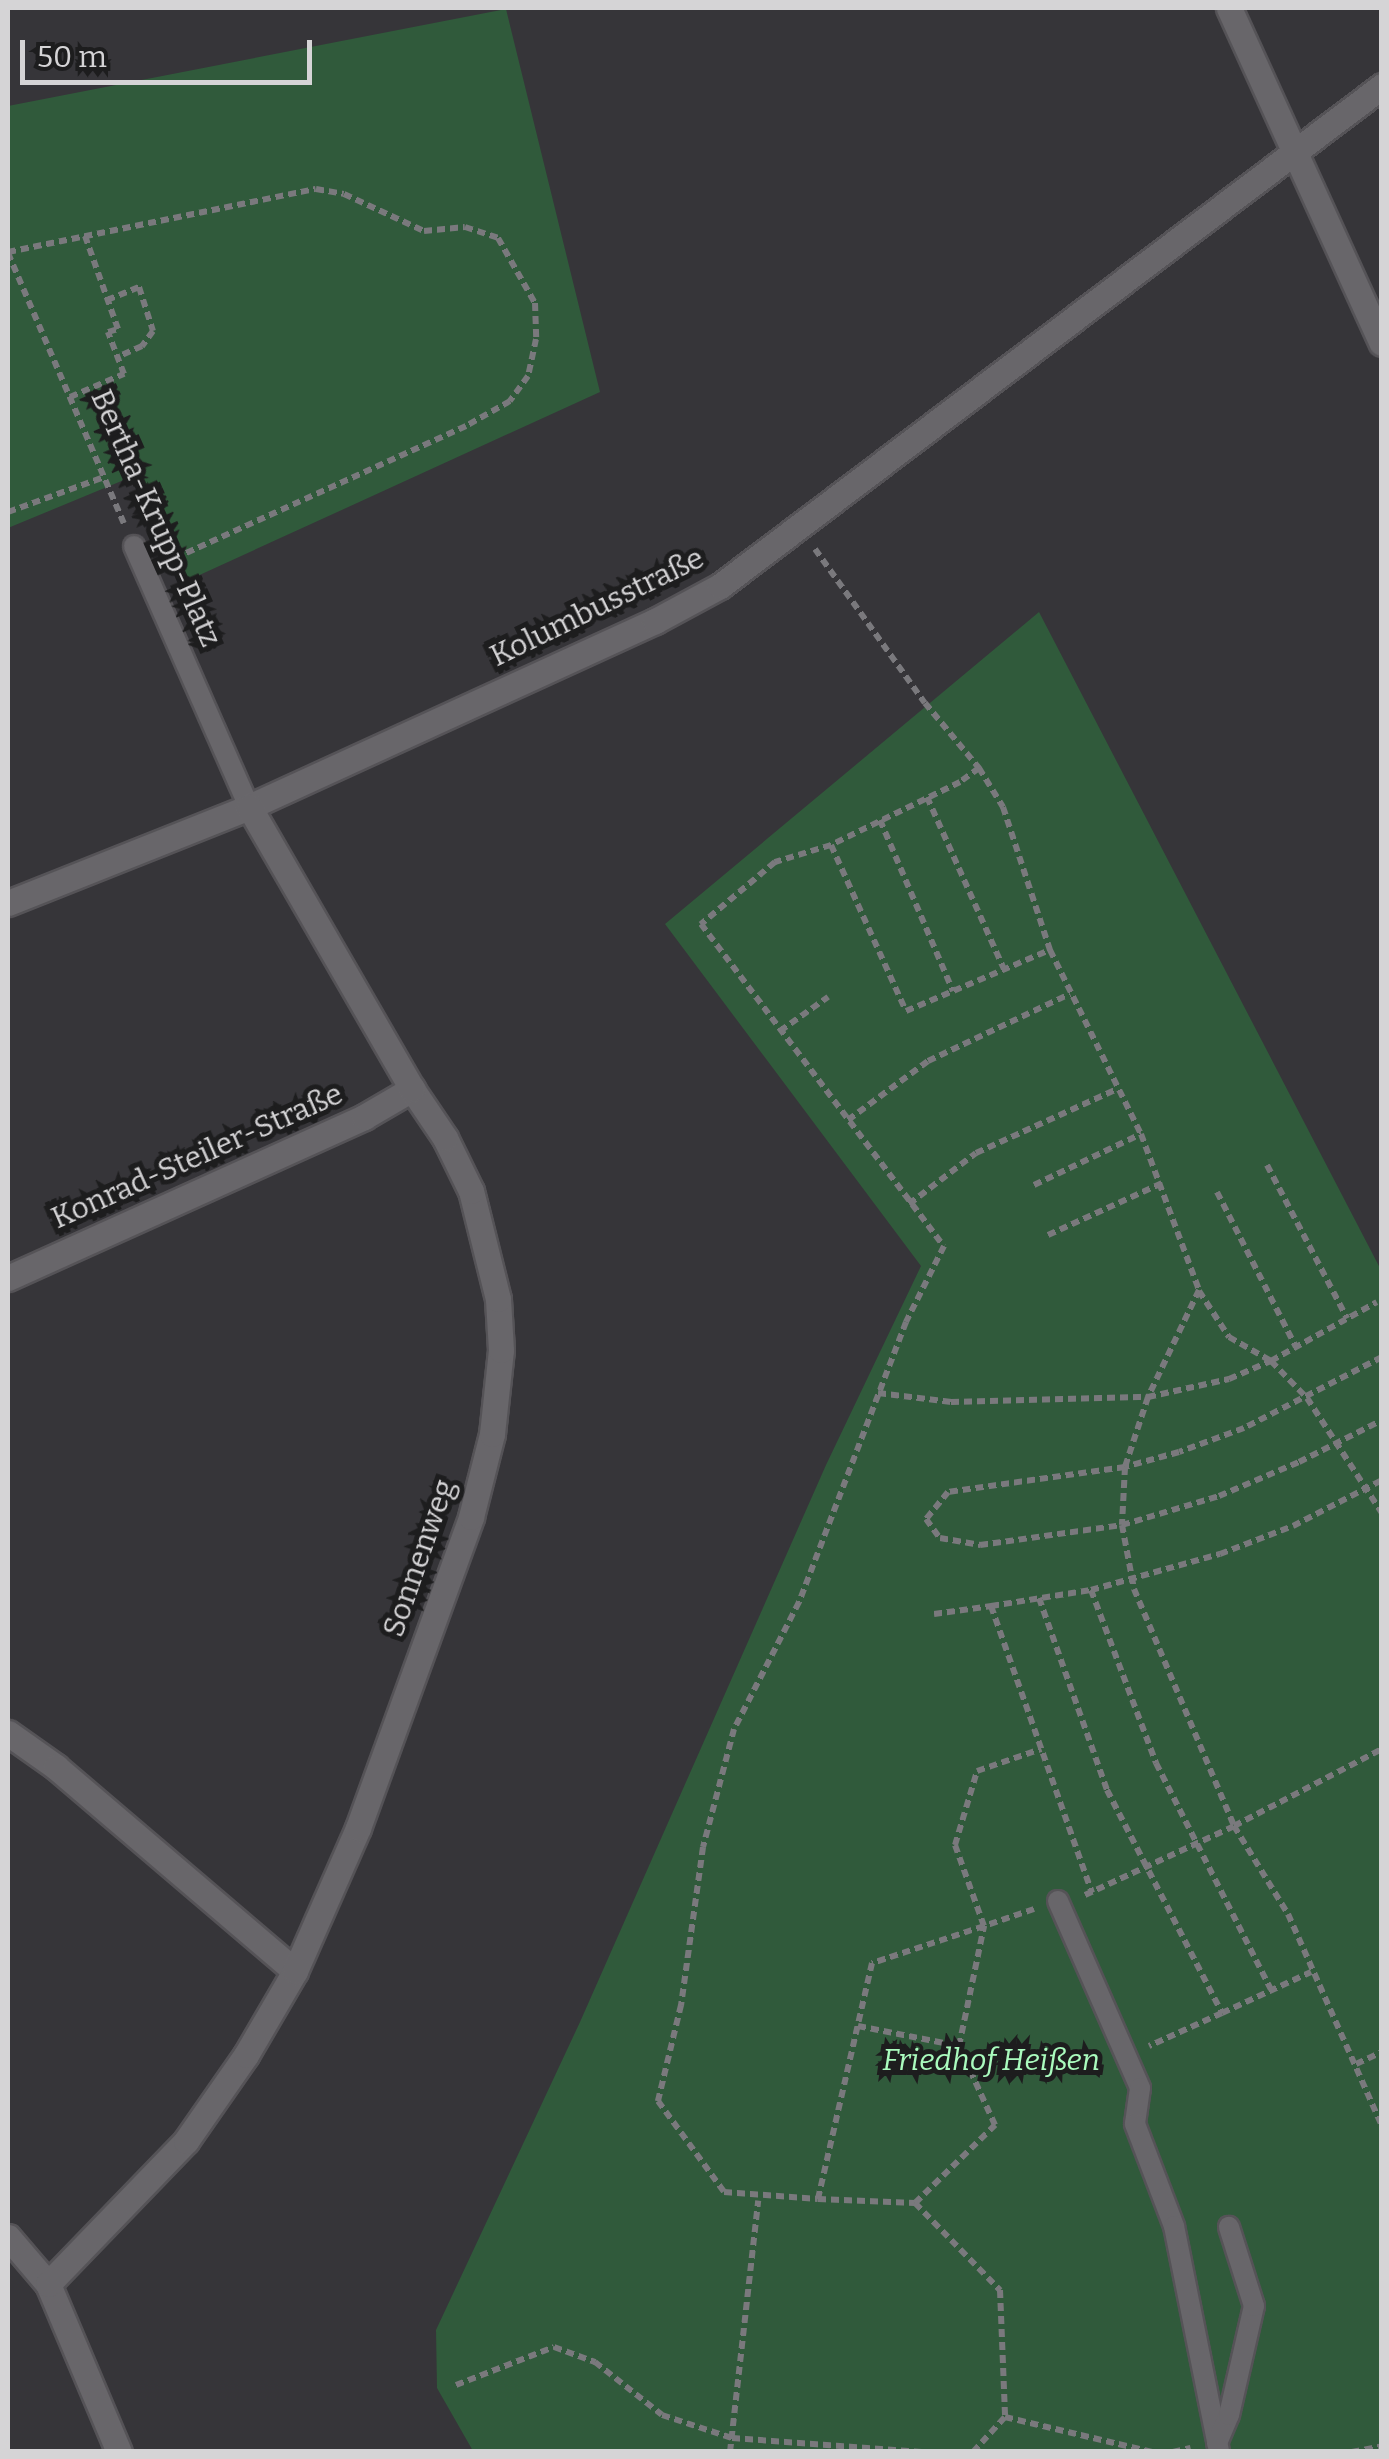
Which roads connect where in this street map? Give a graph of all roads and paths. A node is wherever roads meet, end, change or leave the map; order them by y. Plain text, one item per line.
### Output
1 (1229, 8) edge
2 (1382, 86) edge
3 (1296, 152) junction
4 (85, 236) junction
5 (8, 253) edge
6 (106, 300) junction
7 (1382, 343) edge
8 (117, 357) junction
9 (70, 397) junction
10 (104, 477) junction
11 (8, 512) edge
12 (798, 526) junction
13 (134, 546) joint
14 (146, 572) junction
15 (979, 768) junction
16 (928, 798) junction
17 (248, 806) junction
18 (880, 820) junction
19 (830, 844) junction
20 (8, 903) edge
21 (1050, 950) junction
22 (1004, 969) junction
23 (954, 991) junction
24 (1070, 994) junction
25 (828, 997) dead end
26 (780, 1031) junction
27 (1117, 1088) junction
28 (412, 1089) junction
29 (848, 1120) junction
30 (1142, 1134) junction
31 (1266, 1165) dead end
32 (1162, 1184) junction
33 (1034, 1185) dead end
34 (1217, 1192) dead end
35 (909, 1204) junction
36 (1048, 1235) dead end
37 (8, 1278) edge
38 (1199, 1290) junction
39 (1377, 1302) dead end
40 (1347, 1318) junction
41 (1296, 1347) junction
42 (1382, 1358) edge
43 (1271, 1362) junction
44 (878, 1393) junction
45 (1148, 1397) junction
46 (1307, 1398) junction
47 (1382, 1420) edge
48 (1340, 1443) junction
49 (1125, 1467) junction
50 (1382, 1480) edge
51 (1366, 1488) junction
52 (1382, 1514) edge
53 (1122, 1525) junction
54 (1133, 1580) junction
55 (1091, 1590) junction
56 (1039, 1598) junction
57 (991, 1606) junction
58 (934, 1614) dead end
59 (8, 1733) edge
60 (1042, 1749) junction
61 (1382, 1749) edge
62 (1234, 1826) junction
63 (1193, 1843) junction
64 (1146, 1868) junction
65 (1092, 1894) junction
66 (1058, 1901) junction
67 (984, 1926) junction
68 (295, 1971) junction
69 (1311, 1972) junction
70 (1271, 1990) junction
71 (1222, 2013) junction
72 (858, 2026) junction
73 (960, 2046) junction
74 (1382, 2052) edge
75 (1128, 2055) junction
76 (1356, 2064) junction
77 (1382, 2126) edge
78 (818, 2200) junction
79 (758, 2201) dead end
80 (915, 2202) junction
81 (1229, 2227) dead end
82 (8, 2238) edge
83 (48, 2284) junction
84 (456, 2385) dead end
85 (1005, 2417) junction
86 (732, 2438) junction
87 (1382, 2446) edge
88 (1218, 2447) edge
89 (119, 2452) edge
90 (730, 2452) edge
91 (921, 2452) edge
92 (973, 2452) edge
93 (1152, 2452) edge
94 (1352, 2452) edge

1 - 3 street
2 - 3 street, Kolumbusstraße
3 - 7 street
3 - 12 street, Kolumbusstraße
4 - 5 path
4 - 6 path
4 - 14 path
5 - 9 path, Bertha-Krupp-Platz
6 - 8 path
6 - 8 path
8 - 9 path
9 - 10 path, Bertha-Krupp-Platz
10 - 11 path
10 - 13 path, Bertha-Krupp-Platz
12 - 15 path
12 - 17 street, Kolumbusstraße
13 - 14 lane, Bertha-Krupp-Platz
14 - 17 lane, Bertha-Krupp-Platz
15 - 16 path
15 - 21 path
16 - 18 path
16 - 22 path
17 - 20 street, Kolumbusstraße
17 - 28 street, Sonnenweg
18 - 19 path
18 - 23 path
19 - 23 path
19 - 26 path
21 - 22 path
21 - 24 path
22 - 23 path
24 - 27 path
24 - 29 path
25 - 26 path
26 - 29 path
27 - 30 path
27 - 35 path
28 - 37 street, Konrad-Steiler-Straße
28 - 68 street, Sonnenweg
29 - 35 path
30 - 32 path
30 - 33 path
31 - 40 path
32 - 36 path
32 - 38 path
34 - 41 path
35 - 44 path
38 - 43 path
38 - 45 path
39 - 40 path
40 - 41 path
41 - 43 path
42 - 46 path
43 - 45 path
43 - 46 path
44 - 45 path
44 - 78 path
45 - 49 path
46 - 48 path
46 - 49 path
47 - 48 path
48 - 51 path
48 - 53 path
49 - 53 path
49 - 53 path
50 - 51 path
51 - 52 path
51 - 54 path
53 - 54 path
54 - 55 path
54 - 62 path
55 - 56 path
55 - 63 path
56 - 57 path
56 - 64 path
57 - 58 path
57 - 60 path
59 - 68 street
60 - 65 path
60 - 67 path
61 - 62 path
62 - 63 path
62 - 69 path
63 - 64 path
63 - 70 path
64 - 65 path
64 - 71 path
65 - 66 path
66 - 67 path
66 - 75 lane
67 - 72 path
67 - 73 path
68 - 83 street, Sonnenweg
69 - 70 path
69 - 76 path
70 - 71 path
71 - 75 path
72 - 73 path
72 - 78 path
73 - 80 path
74 - 76 path
75 - 88 lane
76 - 77 path
78 - 80 path
79 - 86 path
80 - 85 path
81 - 88 lane
82 - 83 street
83 - 89 street
84 - 86 path
85 - 92 path
85 - 93 path
86 - 90 path
86 - 91 path
87 - 94 path

